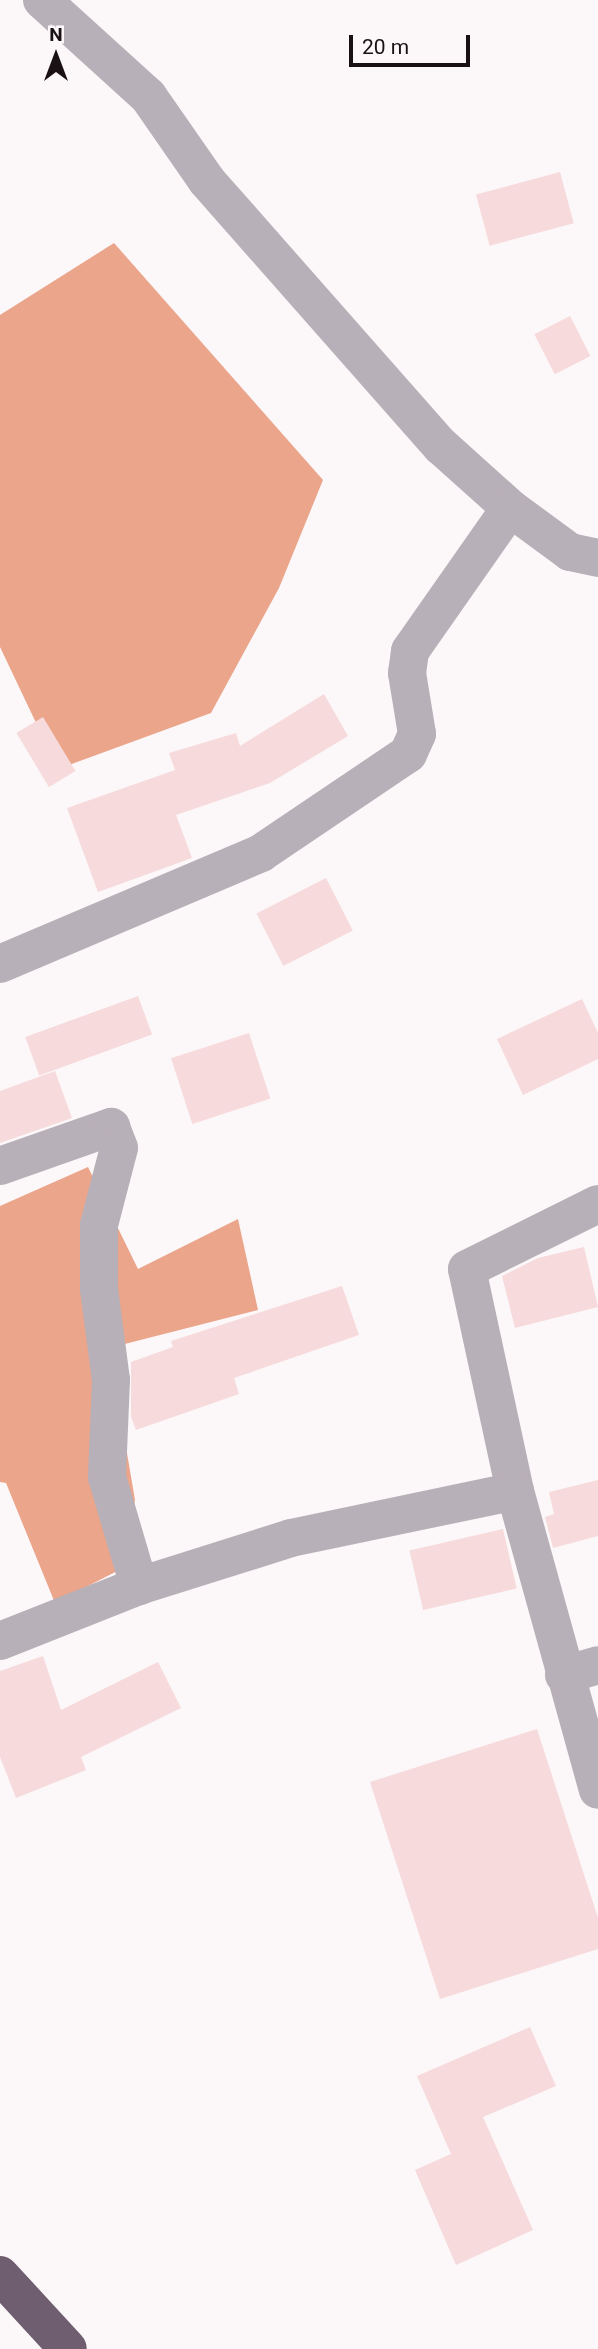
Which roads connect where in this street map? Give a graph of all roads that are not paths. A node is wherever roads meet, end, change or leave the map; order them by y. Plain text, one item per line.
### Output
1 (57, 5) edge
2 (510, 508) junction
3 (598, 558) edge
4 (0, 964) edge
5 (0, 1166) edge
6 (598, 1205) edge
7 (515, 1491) junction
8 (139, 1586) junction
9 (0, 1641) edge
10 (581, 1670) edge
11 (598, 1790) edge
12 (0, 2275) edge
13 (68, 2349) edge

1 - 2 street
2 - 3 street
2 - 4 street
5 - 8 street
6 - 7 street
7 - 8 street
7 - 10 street
8 - 9 street
10 - 11 street
12 - 13 highway

